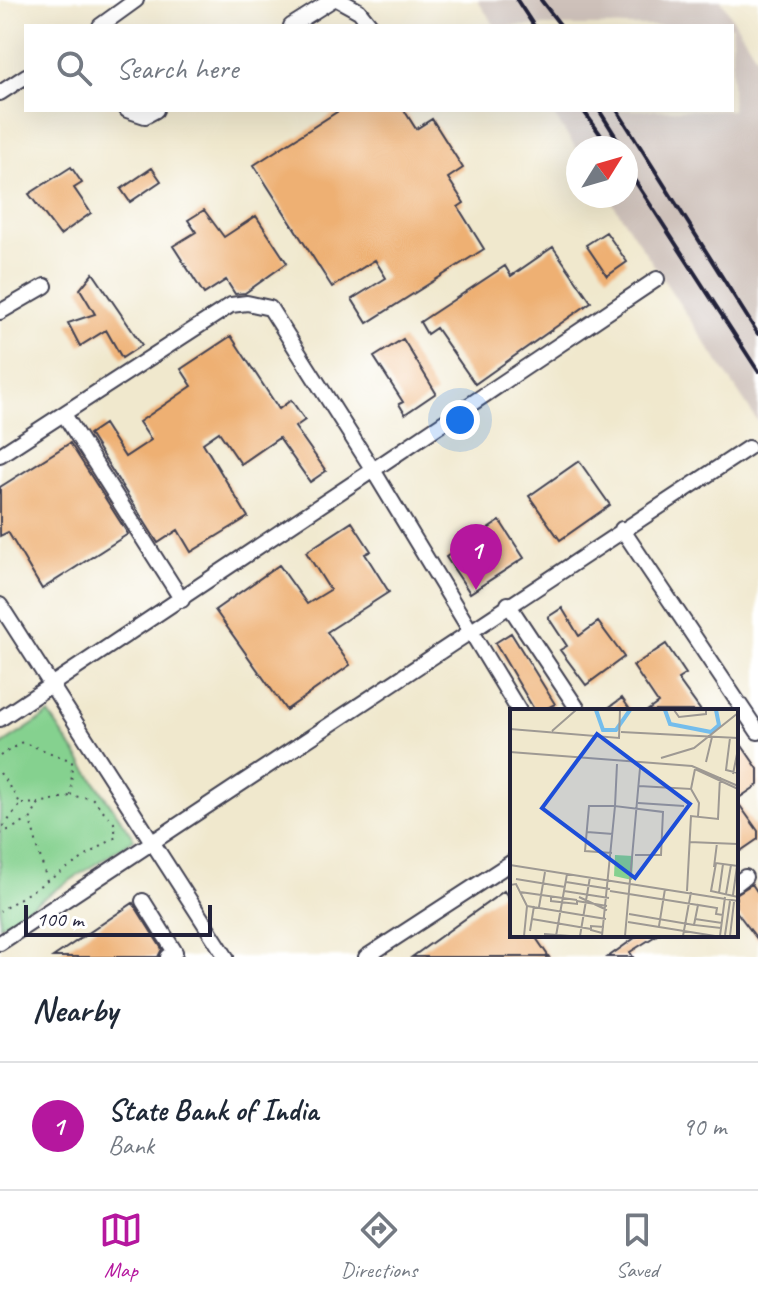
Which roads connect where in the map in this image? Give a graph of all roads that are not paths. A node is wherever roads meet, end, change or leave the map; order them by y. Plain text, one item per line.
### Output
1 (136, 0) edge
2 (332, 0) edge
3 (339, 0) edge
4 (103, 24) edge
5 (294, 24) edge
6 (369, 24) edge
7 (24, 77) edge
8 (0, 93) edge
9 (133, 112) edge
10 (152, 112) edge
11 (657, 279) dead end
12 (45, 286) dead end
13 (0, 312) edge
14 (65, 416) junction
15 (748, 448) dead end
16 (0, 455) edge
17 (373, 470) junction
18 (622, 529) junction
19 (182, 600) junction
20 (508, 604) junction
21 (0, 605) edge
22 (471, 629) junction
23 (51, 686) junction
24 (758, 700) edge
25 (518, 709) edge
26 (578, 709) edge
27 (744, 710) junction
28 (0, 719) edge
29 (758, 732) edge
30 (151, 840) junction
31 (510, 863) edge
32 (143, 901) dead end
33 (0, 943) edge
34 (168, 957) edge
35 (226, 957) edge
36 (366, 957) edge

1 - 4 street
2 - 5 street
3 - 6 street
7 - 8 street
9 - 10 street
11 - 17 street
12 - 13 street
14 - 16 street
14 - 17 street
14 - 19 street
15 - 18 street
17 - 19 street
17 - 22 street
18 - 20 street
18 - 27 street
19 - 23 street
20 - 22 street
20 - 26 street
21 - 23 street
22 - 25 street
22 - 30 street
23 - 28 street
23 - 30 street
24 - 27 street
27 - 29 street
30 - 33 street
30 - 35 street
31 - 36 street
32 - 34 street

